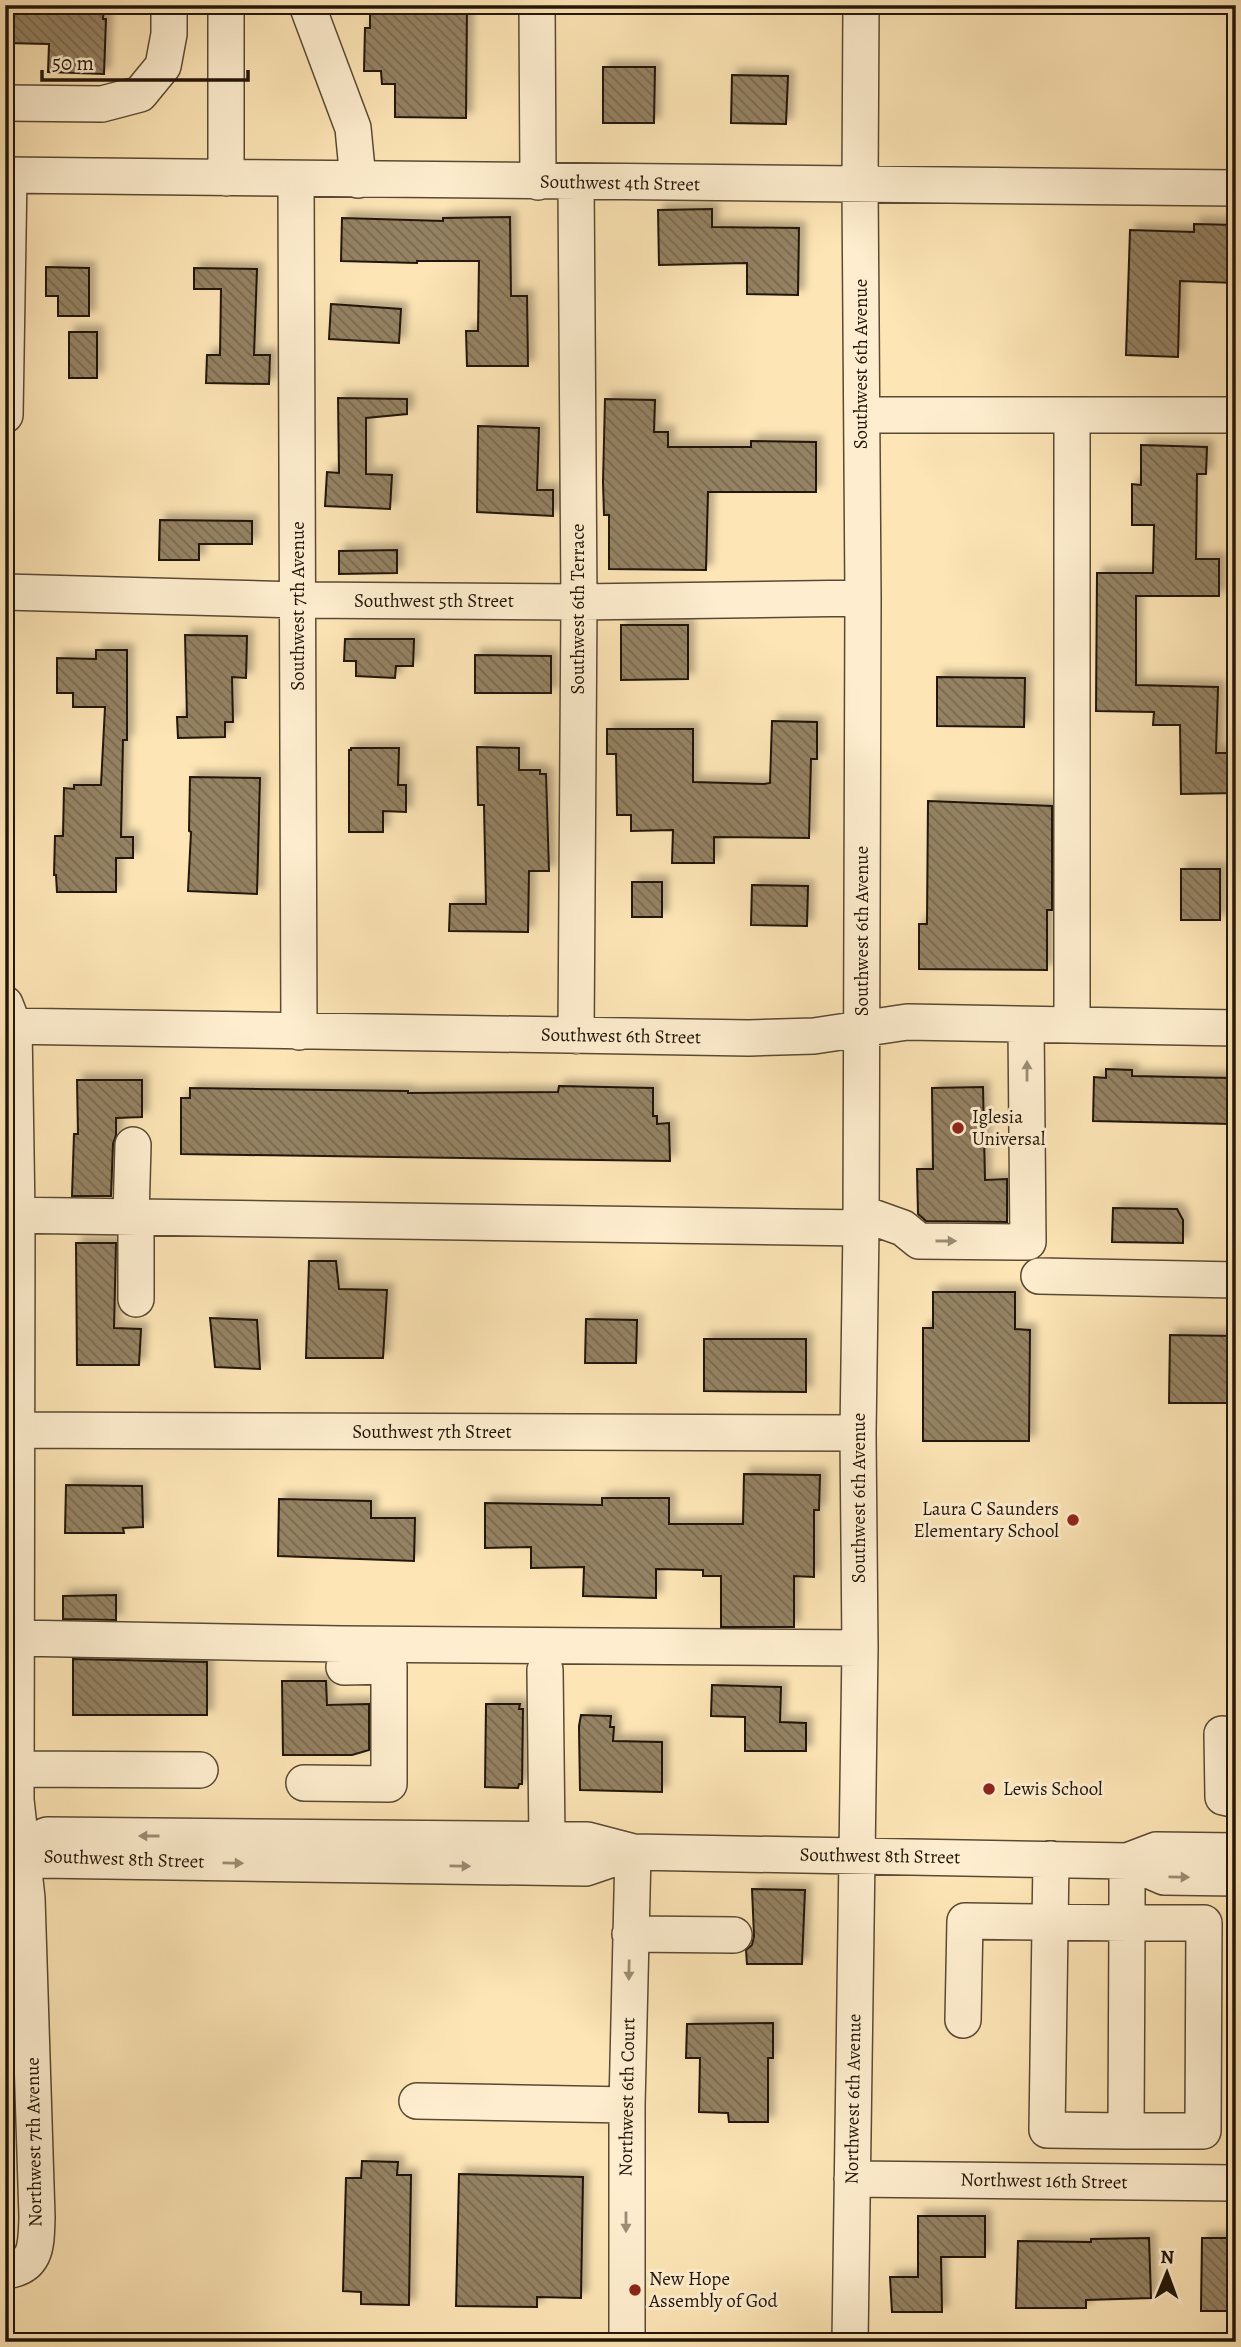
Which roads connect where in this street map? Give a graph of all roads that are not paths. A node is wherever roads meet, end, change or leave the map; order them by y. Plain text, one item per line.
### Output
1 (169, 5) edge
2 (226, 5) edge
3 (307, 5) edge
4 (537, 5) edge
5 (861, 5) edge
6 (5, 103) edge
7 (7, 175) edge
8 (226, 178) junction
9 (296, 179) junction
10 (358, 180) junction
11 (538, 182) junction
12 (576, 182) junction
13 (860, 185) junction
14 (1236, 188) edge
15 (6, 383) edge
16 (5, 415) edge
17 (862, 415) junction
18 (1072, 415) junction
19 (1236, 415) edge
20 (5, 592) edge
21 (863, 598) junction
22 (298, 600) junction
23 (579, 602) junction
24 (8, 1019) edge
25 (1026, 1025) junction
26 (1072, 1026) junction
27 (1236, 1028) edge
28 (862, 1029) junction
29 (299, 1032) junction
30 (576, 1036) junction
31 (133, 1145) dead end
32 (11, 1215) edge
33 (134, 1217) junction
34 (861, 1220) junction
35 (1039, 1276) dead end
36 (1236, 1280) edge
37 (136, 1298) dead end
38 (11, 1430) edge
39 (858, 1433) junction
40 (16, 1639) junction
41 (342, 1644) junction
42 (860, 1648) junction
43 (545, 1670) dead end
44 (1222, 1734) dead end
45 (16, 1769) junction
46 (201, 1770) dead end
47 (304, 1783) dead end
48 (354, 1784) junction
49 (389, 1784) junction
50 (1236, 1800) edge
51 (372, 1838) junction
52 (547, 1840) junction
53 (13, 1847) edge
54 (1236, 1851) edge
55 (633, 1852) junction
56 (857, 1856) junction
57 (1051, 1859) junction
58 (1126, 1861) junction
59 (1236, 1878) edge
60 (1049, 1922) junction
61 (1127, 1923) junction
62 (630, 1934) junction
63 (734, 1935) dead end
64 (963, 2020) dead end
65 (417, 2101) dead end
66 (626, 2105) junction
67 (1126, 2131) junction
68 (852, 2179) junction
69 (1236, 2183) edge
70 (15, 2268) edge
71 (627, 2342) edge
72 (850, 2342) edge

1 - 6 street
2 - 8 street
3 - 10 street
4 - 11 street
5 - 13 street, Southwest 6th Avenue
7 - 8 street, Southwest 4th Street
7 - 15 street
8 - 9 street, Southwest 4th Street
9 - 10 street, Southwest 4th Street
9 - 22 street, Southwest 7th Avenue
10 - 11 street, Southwest 4th Street
11 - 12 street, Southwest 4th Street
12 - 13 street, Southwest 4th Street
12 - 23 street, Southwest 6th Terrace
13 - 14 street, Southwest 4th Street
13 - 17 street, Southwest 6th Avenue
15 - 16 street
17 - 18 street
17 - 21 street, Southwest 6th Avenue
18 - 19 street
18 - 26 street
20 - 22 street, Southwest 5th Street
21 - 23 street, Southwest 5th Street
21 - 28 street, Southwest 6th Avenue
22 - 23 street, Southwest 5th Street
22 - 29 street, Southwest 7th Avenue
23 - 30 street, Southwest 6th Terrace
24 - 29 street, Southwest 6th Street
24 - 32 street, Northwest 7th Avenue
25 - 26 street, Southwest 6th Street
25 - 28 street, Southwest 6th Street
34 -> 25 street
26 - 27 street, Southwest 6th Street
28 - 30 street, Southwest 6th Street
28 - 34 street, Southwest 6th Avenue
29 - 30 street, Southwest 6th Street
31 - 33 street
32 - 33 street
32 - 38 street, Northwest 7th Avenue
33 - 34 street
33 - 37 street
34 - 39 street, Southwest 6th Avenue
35 - 36 street
38 - 39 street, Southwest 7th Street
38 - 40 street, Northwest 7th Avenue
39 - 42 street, Southwest 6th Avenue
40 - 41 street
40 - 45 street, Northwest 7th Avenue
41 - 42 street
41 - 49 street
42 - 56 street, Southwest 6th Avenue
43 - 52 street
44 - 50 street
45 - 46 street
45 - 53 street, Northwest 7th Avenue
47 - 48 street
48 - 49 street
48 - 51 street
49 - 51 street
51 - 52 street, Southwest 8th Street
51 -> 53 street, Southwest 8th Street
52 - 55 street, Southwest 8th Street
53 -> 55 street, Southwest 8th Street
53 - 70 street, Northwest 7th Avenue
54 - 58 street, Southwest 8th Street
55 - 56 street, Southwest 8th Street
55 - 62 street, Northwest 6th Court
56 - 57 street, Southwest 8th Street
56 - 68 street, Northwest 6th Avenue
57 - 58 street, Southwest 8th Street
57 - 60 street
58 -> 59 street, Southwest 8th Street
58 - 61 street
60 - 61 street
60 - 64 street
60 - 67 street
61 - 67 street
61 - 67 street
62 - 63 street
62 -> 66 street, Northwest 6th Court
65 - 66 street
66 -> 71 street, Northwest 6th Court
68 - 69 street, Northwest 16th Street
68 - 72 street, Northwest 6th Avenue

